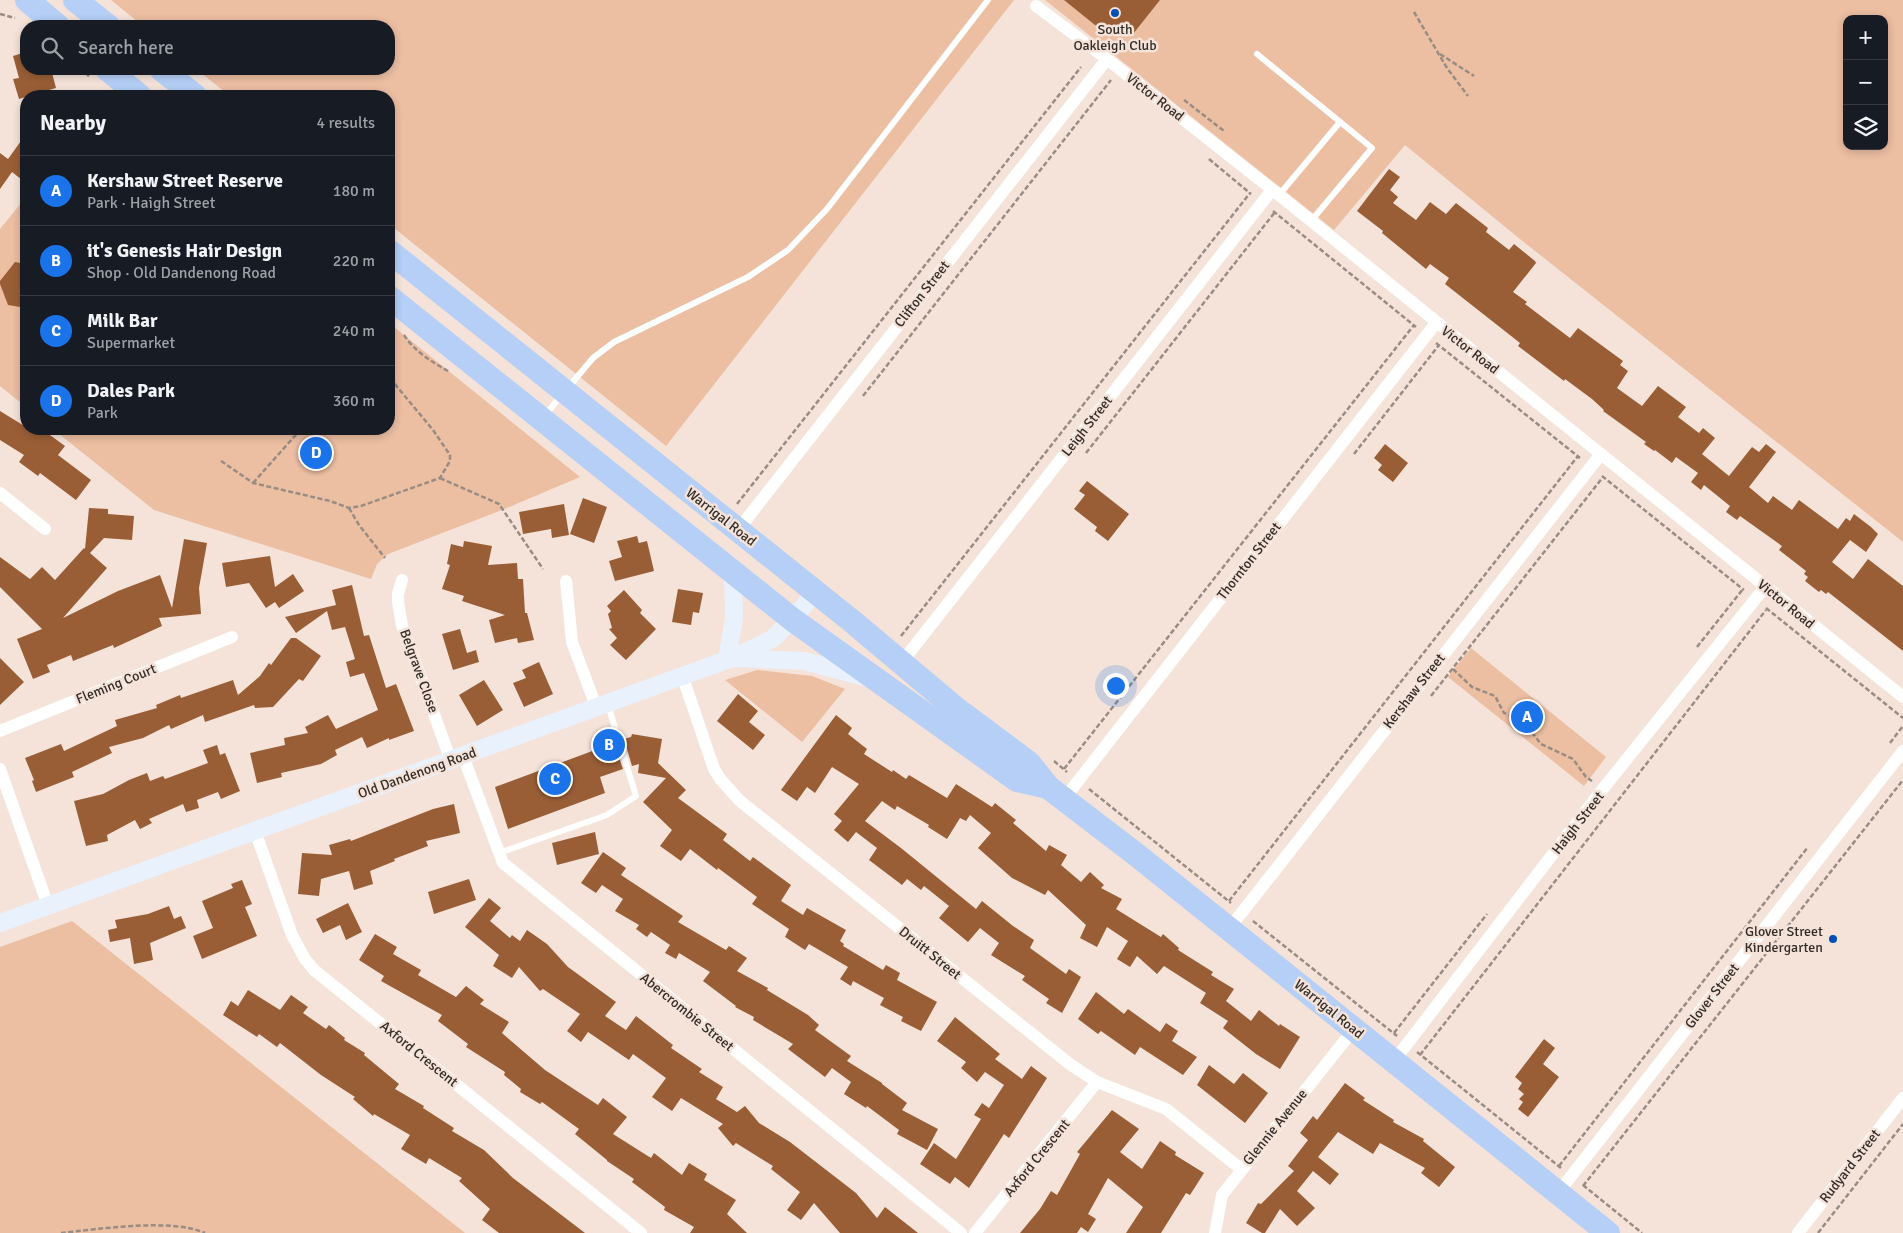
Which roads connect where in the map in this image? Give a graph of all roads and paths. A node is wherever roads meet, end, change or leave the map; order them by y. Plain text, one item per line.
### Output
1 (75, 0) edge
2 (988, 0) edge
3 (1036, 6) dead end
4 (24, 11) edge
5 (1414, 12) dead end
6 (0, 14) edge
7 (44, 20) edge
8 (100, 20) edge
9 (1438, 53) junction
10 (1257, 54) dead end
11 (1107, 59) junction
12 (1080, 66) dead end
13 (114, 75) edge
14 (169, 75) edge
15 (1474, 76) dead end
16 (1111, 80) dead end
17 (133, 90) edge
18 (187, 90) edge
19 (1468, 96) dead end
20 (1340, 122) junction
21 (1204, 155) dead end
22 (1250, 193) junction
23 (1276, 193) junction
24 (1262, 202) junction
25 (1274, 212) junction
26 (1311, 222) junction
27 (395, 256) edge
28 (395, 302) edge
29 (1436, 323) junction
30 (1414, 325) junction
31 (1426, 335) junction
32 (395, 384) edge
33 (564, 392) junction
34 (859, 401) dead end
35 (541, 420) junction
36 (296, 435) edge
37 (1084, 454) dead end
38 (1601, 454) junction
39 (1578, 456) junction
40 (221, 460) dead end
41 (1591, 467) junction
42 (440, 478) junction
43 (253, 483) junction
44 (0, 493) edge
45 (349, 508) junction
46 (743, 523) junction
47 (45, 529) dead end
48 (385, 558) dead end
49 (543, 569) dead end
50 (733, 574) junction
51 (402, 580) dead end
52 (566, 581) dead end
53 (1765, 587) junction
54 (815, 592) junction
55 (1755, 599) junction
56 (1767, 609) junction
57 (793, 620) junction
58 (232, 637) dead end
59 (907, 655) junction
60 (731, 659) junction
61 (1440, 659) junction
62 (683, 678) junction
63 (876, 680) junction
64 (1903, 697) edge
65 (602, 707) junction
66 (1903, 718) edge
67 (1903, 726) edge
68 (0, 731) edge
69 (1884, 750) dead end
70 (1903, 751) edge
71 (1049, 757) dead end
72 (457, 759) junction
73 (0, 769) edge
74 (1064, 769) junction
75 (1078, 780) junction
76 (1903, 780) edge
77 (1602, 790) junction
78 (1056, 793) junction
79 (255, 831) junction
80 (1811, 844) dead end
81 (499, 853) junction
82 (1229, 901) junction
83 (48, 906) junction
84 (1236, 921) junction
85 (0, 923) edge
86 (1354, 1030) junction
87 (1401, 1053) junction
88 (1420, 1055) junction
89 (1097, 1082) junction
90 (1903, 1098) edge
91 (1903, 1124) edge
92 (1559, 1166) junction
93 (1241, 1169) junction
94 (1564, 1184) junction
95 (1583, 1186) junction
96 (61, 1233) edge
97 (205, 1233) edge
98 (641, 1233) edge
99 (961, 1233) edge
100 (975, 1233) edge
101 (1215, 1233) edge
102 (1608, 1233) edge
103 (1642, 1233) edge
104 (1798, 1233) edge
105 (1818, 1233) edge

1 - 8 highway
2 - 33 lane
3 - 11 street, Victor Road
4 - 6 path
4 - 7 highway
5 - 9 path
9 - 15 path
9 - 19 path
10 - 20 lane
11 - 23 street, Victor Road
11 - 46 street, Clifton Street
12 - 46 path
13 - 17 highway
14 - 18 highway
16 - 34 path
20 - 23 lane
20 - 26 lane
21 - 22 path
22 - 24 path
22 - 59 path
23 - 24 street, Leigh Street
23 - 26 street, Victor Road
24 - 25 path
24 - 59 street, Leigh Street
25 - 30 path
25 - 37 path
26 - 29 street, Victor Road
27 - 33 highway, Warrigal Road
28 - 35 highway, Warrigal Road
29 - 31 street, Thornton Street
29 - 38 street, Victor Road
30 - 31 path
30 - 74 path
31 - 39 path
31 - 75 street, Thornton Street
32 - 42 path
33 - 35 lane
33 - 46 highway, Warrigal Road
35 - 50 highway, Warrigal Road
36 - 43 path
38 - 41 street, Kershaw Street
38 - 53 street, Victor Road
39 - 41 path
39 - 82 path
40 - 43 path
41 - 55 path
41 - 61 street, Kershaw Street
42 - 45 path
42 - 49 path
43 - 45 path
44 - 47 street
45 - 48 path
46 - 54 highway, Warrigal Road
50 - 57 highway, Warrigal Road
50 - 60 main road
51 - 72 street, Belgrave Close
52 - 65 street
53 - 55 street, Haigh Street
53 - 64 street, Victor Road
54 - 57 main road, Old Dandenong Road
54 - 59 highway, Warrigal Road
55 - 56 path
55 - 77 street, Haigh Street
56 - 66 path
56 - 88 path
57 - 60 main road, Old Dandenong Road
57 - 63 highway, Warrigal Road
58 - 68 street, Fleming Court
59 - 78 highway, Warrigal Road
60 - 62 main road, Old Dandenong Road
60 - 63 main road
61 - 77 path
61 - 84 street, Kershaw Street
62 - 65 main road, Old Dandenong Road
62 - 89 street, Druitt Street
63 - 78 highway, Warrigal Road
65 - 72 main road, Old Dandenong Road
65 - 81 lane
67 - 69 path
70 - 94 street, Glover Street
71 - 74 path
72 - 79 main road, Old Dandenong Road
72 - 81 street, Abercrombie Street
73 - 83 street
74 - 75 path
75 - 78 street, Thornton Street
75 - 82 path
76 - 95 path
77 - 87 street, Haigh Street
78 - 84 highway, Warrigal Road
79 - 83 main road, Old Dandenong Road
79 - 98 street, Axford Crescent
80 - 92 path
81 - 99 street, Abercrombie Street
82 - 84 path
83 - 85 main road, Old Dandenong Road
84 - 86 highway, Warrigal Road
84 - 87 path
86 - 87 highway, Warrigal Road
86 - 93 street, Glennie Avenue
87 - 88 path
87 - 94 highway, Warrigal Road
88 - 92 path
89 - 93 street, Druitt Street
89 - 100 street, Axford Crescent
90 - 104 street, Rudyard Street
91 - 105 path
92 - 94 path
93 - 101 street, Glennie Avenue
94 - 95 path
94 - 102 highway, Warrigal Road
95 - 103 path
96 - 97 path

